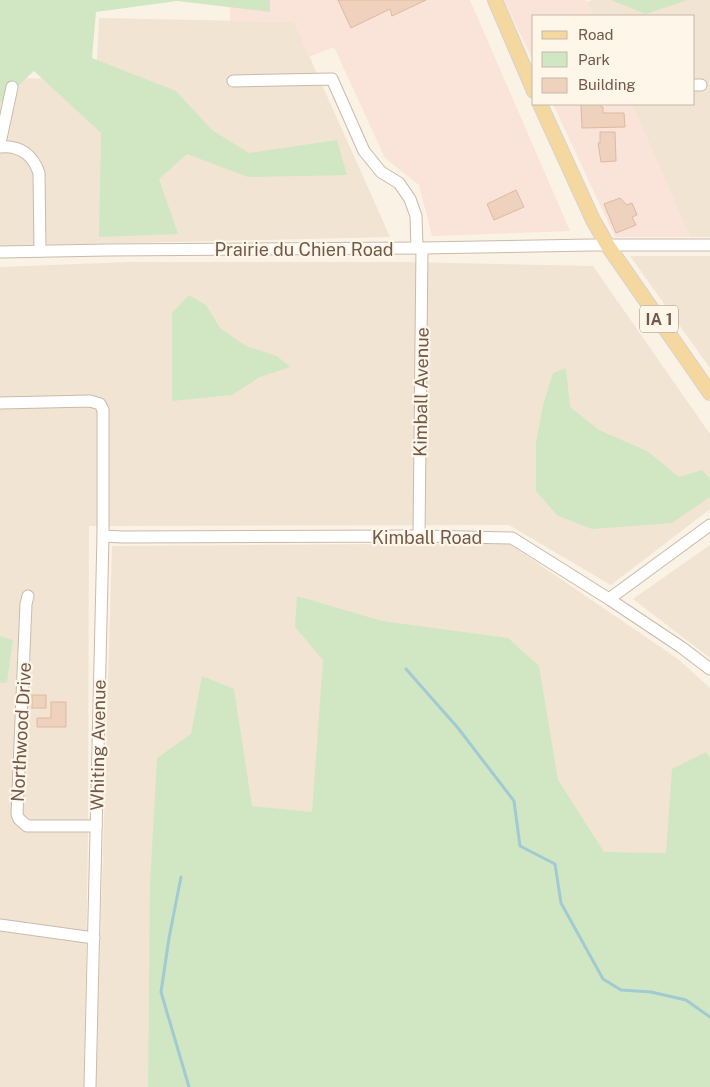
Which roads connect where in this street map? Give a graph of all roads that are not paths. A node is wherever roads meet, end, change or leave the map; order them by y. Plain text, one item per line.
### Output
1 (494, 0) edge
2 (233, 81) dead end
3 (532, 86) edge
4 (12, 87) dead end
5 (540, 105) edge
6 (0, 145) edge
7 (608, 246) junction
8 (710, 246) edge
9 (420, 248) junction
10 (40, 251) junction
11 (0, 252) edge
12 (710, 393) edge
13 (0, 403) edge
14 (710, 525) edge
15 (103, 536) junction
16 (419, 536) junction
17 (28, 596) dead end
18 (609, 599) junction
19 (710, 669) edge
20 (96, 826) junction
21 (0, 925) edge
22 (94, 938) junction
23 (90, 1087) edge

1 - 3 main road
2 - 9 street, Kimball Avenue
4 - 6 street
5 - 7 main road, IA 1
6 - 10 street
7 - 8 street, Prairie du Chien Road
7 - 9 street, Prairie du Chien Road
7 - 12 main road, IA 1
9 - 10 street, Prairie du Chien Road
9 - 16 street, Kimball Avenue
10 - 11 street, Prairie du Chien Road
13 - 15 street, Whiting Avenue
14 - 18 street
15 - 16 street, Kimball Road
15 - 20 street, Whiting Avenue
16 - 18 street, Kimball Road
17 - 20 street, Northwood Drive
18 - 19 street, Kimball Road
20 - 22 street, Whiting Avenue
21 - 22 street
22 - 23 street, Whiting Avenue

